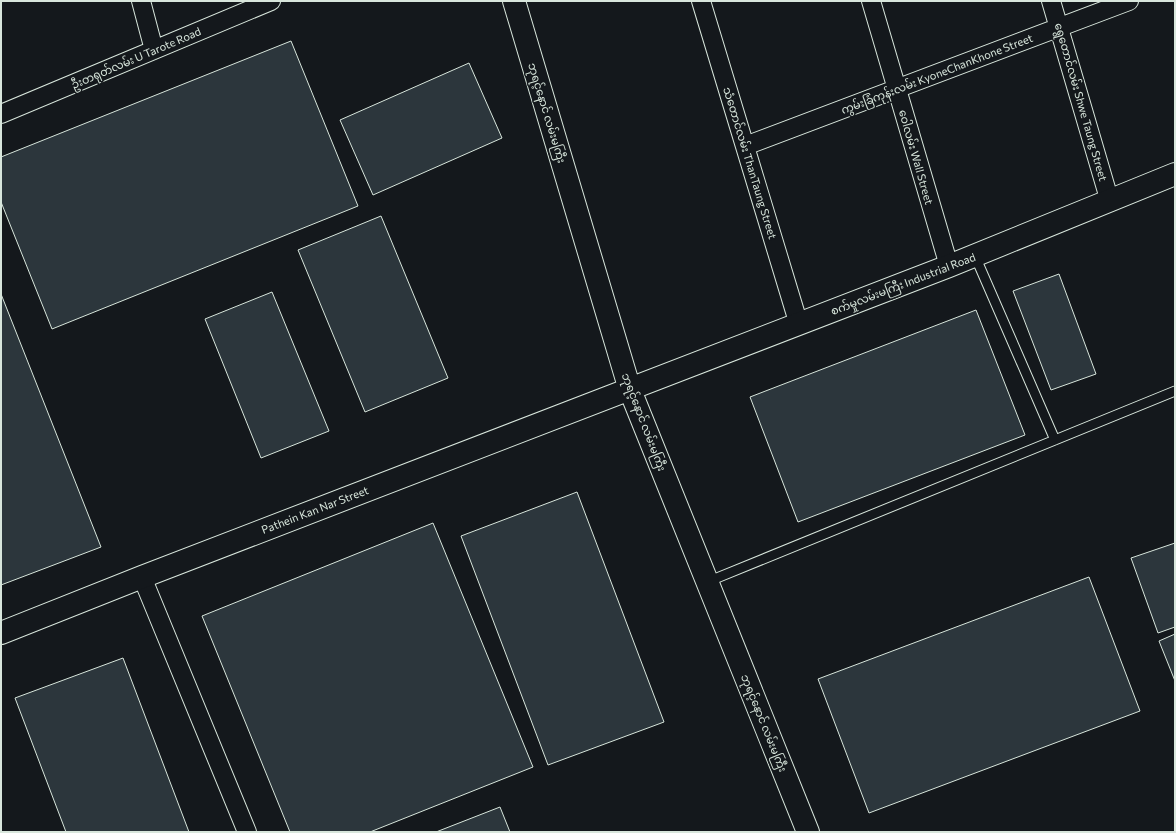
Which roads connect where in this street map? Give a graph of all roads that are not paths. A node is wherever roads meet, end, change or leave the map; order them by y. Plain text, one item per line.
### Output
1 (141, 1) edge
2 (271, 1) edge
3 (514, 1) edge
4 (701, 1) edge
5 (871, 1) edge
6 (1051, 1) edge
7 (1129, 1) edge
8 (1059, 27) junction
9 (154, 50) junction
10 (896, 89) junction
11 (1, 114) edge
12 (745, 146) junction
13 (1175, 174) edge
14 (1110, 202) junction
15 (974, 256) junction
16 (949, 266) junction
17 (799, 325) junction
18 (630, 390) junction
19 (1175, 391) edge
20 (1055, 440) junction
21 (142, 577) junction
22 (707, 582) junction
23 (1, 633) edge
24 (247, 832) edge
25 (808, 832) edge

1 - 9 street
2 - 9 street, ဦးတရုတ်လမ်း U Tarote Road
3 - 18 street, ဘုရင့်နောင် လမ်းမကြီး
4 - 12 street, သံတောင်လမ်း ThanTaung Street
5 - 10 street, ဝေါလမ်း Wall Street
6 - 8 street, ရွေတောင်လမ်း Shwe Taung Street
7 - 8 street, ကွမ်းခြံကုန်းလမ်း KyoneChanKhone Street
8 - 10 street, ကွမ်းခြံကုန်းလမ်း KyoneChanKhone Street
8 - 14 street, ရွေတောင်လမ်း Shwe Taung Street
9 - 11 street, ဦးတရုတ်လမ်း U Tarote Road
10 - 12 street, ကွမ်းခြံကုန်းလမ်း KyoneChanKhone Street
10 - 16 street, ဝေါလမ်း Wall Street
12 - 17 street, သံတောင်လမ်း ThanTaung Street
13 - 14 street, စက်မှုလမ်းမကြီး Industrial Road
14 - 15 street, စက်မှုလမ်းမကြီး Industrial Road
15 - 16 street, စက်မှုလမ်းမကြီး Industrial Road
15 - 20 lane
16 - 17 street, စက်မှုလမ်းမကြီး Industrial Road
17 - 18 street, စက်မှုလမ်းမကြီး Industrial Road
18 - 21 street, Pathein Kan Nar Street
18 - 22 street, ဘုရင့်နောင် လမ်းမကြီး
19 - 20 lane
20 - 22 lane
21 - 23 street, Pathein Kan Nar Street
21 - 24 street
22 - 25 street, ဘုရင့်နောင် လမ်းမကြီး

